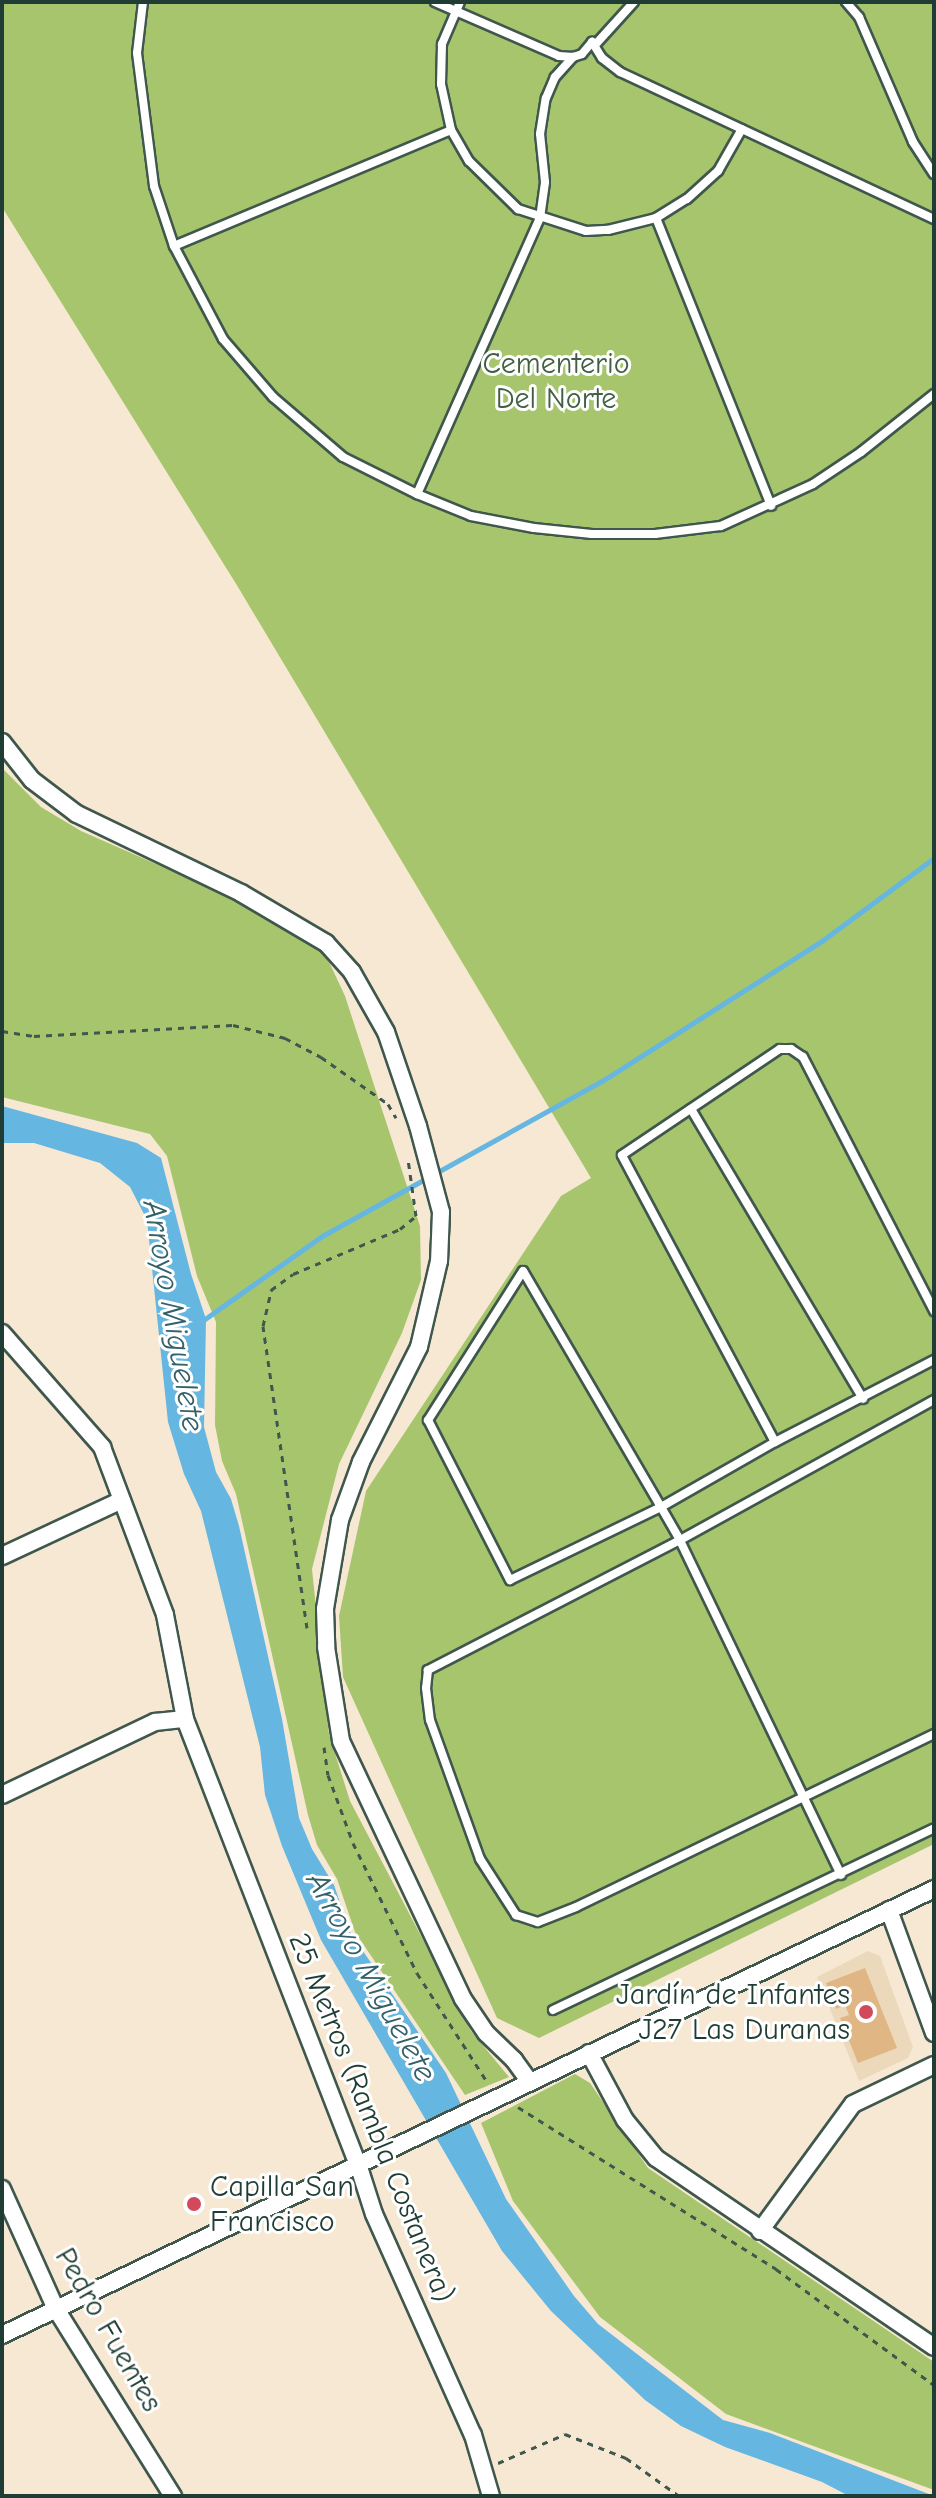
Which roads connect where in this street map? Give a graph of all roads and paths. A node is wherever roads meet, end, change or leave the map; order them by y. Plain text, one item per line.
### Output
1 (143, 2) edge
2 (435, 2) edge
3 (460, 2) edge
4 (634, 2) edge
5 (846, 2) edge
6 (455, 11) junction
7 (592, 42) junction
8 (573, 57) junction
9 (742, 129) junction
10 (451, 130) junction
11 (934, 174) edge
12 (540, 218) junction
13 (656, 218) junction
14 (934, 219) edge
15 (174, 246) junction
16 (934, 394) edge
17 (417, 494) junction
18 (771, 506) junction
19 (2, 742) edge
20 (2, 1031) edge
21 (691, 1109) junction
22 (411, 1128) junction
23 (407, 1153) dead end
24 (413, 1195) dead end
25 (934, 1311) edge
26 (2, 1333) edge
27 (934, 1360) edge
28 (863, 1399) junction
29 (934, 1400) edge
30 (775, 1442) junction
31 (122, 1500) junction
32 (661, 1507) junction
33 (680, 1540) junction
34 (2, 1556) edge
35 (185, 1719) junction
36 (934, 1734) edge
37 (2, 1795) edge
38 (807, 1797) junction
39 (934, 1828) edge
40 (841, 1875) junction
41 (934, 1889) edge
42 (889, 1910) junction
43 (553, 2010) dead end
44 (934, 2033) edge
45 (589, 2053) junction
46 (934, 2065) edge
47 (530, 2082) junction
48 (358, 2164) junction
49 (2, 2189) edge
50 (760, 2231) junction
51 (56, 2309) junction
52 (2, 2335) edge
53 (934, 2347) edge
54 (483, 2469) junction
55 (173, 2496) edge
56 (491, 2496) edge
57 (679, 2496) edge

1 - 15 lane
2 - 6 lane
3 - 6 lane
4 - 7 lane
5 - 11 lane
6 - 8 lane
6 - 10 lane
7 - 8 lane
7 - 9 lane
8 - 12 lane
9 - 13 lane
9 - 14 lane
10 - 12 lane
10 - 15 lane
12 - 13 lane
12 - 17 lane
13 - 18 lane
15 - 17 lane
16 - 18 lane
17 - 18 lane
19 - 22 street
20 - 22 path
21 - 25 lane
21 - 28 lane
21 - 30 lane
22 - 47 street
23 - 24 path
26 - 31 street, 25 Metros (Rambla Costanera)
27 - 28 lane
28 - 30 lane
29 - 33 lane
30 - 32 lane
31 - 34 street
31 - 35 street, 25 Metros (Rambla Costanera)
32 - 32 lane
32 - 33 lane
33 - 38 lane
33 - 38 lane
35 - 37 street
35 - 48 street, 25 Metros (Rambla Costanera)
36 - 38 lane
38 - 40 lane
39 - 40 lane
40 - 43 lane
41 - 42 street
42 - 44 street
42 - 45 street
45 - 47 street
45 - 50 street
46 - 50 street
47 - 48 street
48 - 51 street
48 - 54 street, 25 Metros (Rambla Costanera)
49 - 51 street, Pedro Fuentes
50 - 53 street
51 - 52 street
51 - 55 street, Pedro Fuentes
54 - 56 street, 25 Metros (Rambla Costanera)
54 - 57 path

